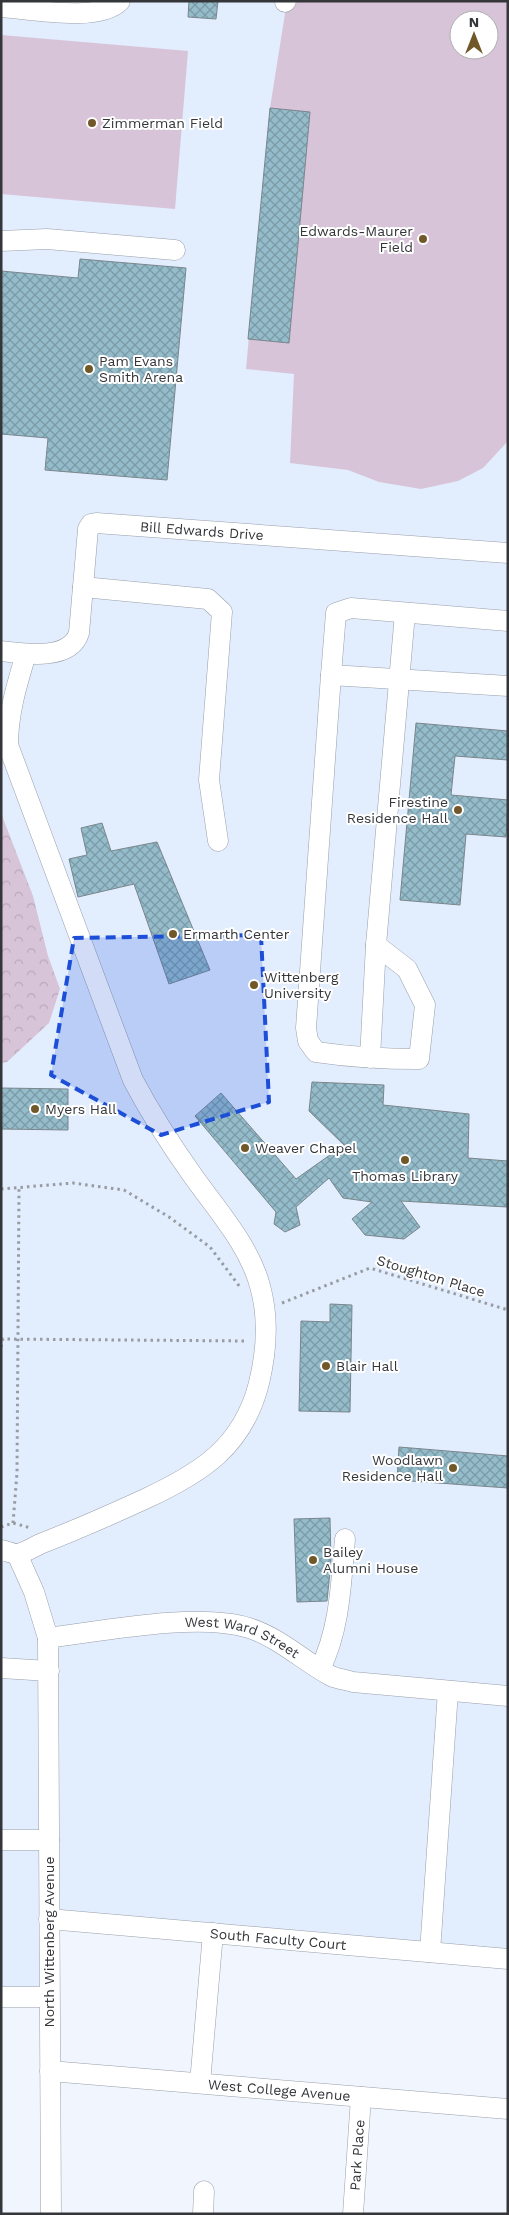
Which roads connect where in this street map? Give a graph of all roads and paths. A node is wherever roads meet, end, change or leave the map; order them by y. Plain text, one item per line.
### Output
1 (120, 1) edge
2 (1, 7) edge
3 (1, 241) edge
4 (174, 250) dead end
5 (508, 553) edge
6 (83, 587) junction
7 (405, 613) junction
8 (508, 621) edge
9 (1, 651) edge
10 (26, 654) junction
11 (331, 675) junction
12 (399, 679) junction
13 (508, 686) edge
14 (218, 841) dead end
15 (382, 950) junction
16 (370, 1058) junction
17 (19, 1187) junction
18 (1, 1189) edge
19 (244, 1293) dead end
20 (266, 1309) junction
21 (508, 1310) edge
22 (2, 1339) edge
23 (17, 1339) junction
24 (266, 1341) junction
25 (1, 1348) edge
26 (13, 1523) dead end
27 (345, 1539) dead end
28 (9, 1552) edge
29 (48, 1638) junction
30 (1, 1668) edge
31 (320, 1669) junction
32 (48, 1671) junction
33 (448, 1691) junction
34 (508, 1696) edge
35 (1, 1840) edge
36 (49, 1840) junction
37 (49, 1919) junction
38 (213, 1933) junction
39 (430, 1952) junction
40 (508, 1959) edge
41 (1, 1997) edge
42 (50, 1997) junction
43 (50, 2071) junction
44 (200, 2083) junction
45 (361, 2097) junction
46 (508, 2109) edge
47 (204, 2190) dead end
48 (51, 2214) edge
49 (203, 2214) edge
50 (353, 2214) edge

1 - 2 street
3 - 4 street
5 - 6 street, Bill Edwards Drive
6 - 10 street, Bill Edwards Drive
6 - 14 street
7 - 8 street
7 - 11 street
7 - 12 street
9 - 10 street, Bill Edwards Drive
10 - 20 street
11 - 12 street
11 - 16 street
12 - 13 street
12 - 15 street
15 - 16 street
15 - 16 street
17 - 18 path
17 - 19 path
17 - 23 path
20 - 21 path, Stoughton Place
20 - 24 street
22 - 23 path
22 - 25 path
23 - 24 path
23 - 26 path
24 - 28 street
27 - 31 street
28 - 29 street
29 - 31 street, West Ward Street
29 - 32 street
30 - 32 street
31 - 33 street, West Ward Street
32 - 36 street, North Wittenberg Avenue
33 - 34 street, West Ward Street
33 - 39 street
35 - 36 street
36 - 37 street, North Wittenberg Avenue
37 - 38 street, South Faculty Court
37 - 42 street, North Wittenberg Avenue
38 - 39 street, South Faculty Court
38 - 44 street
39 - 40 street, South Faculty Court
41 - 42 street
42 - 43 street, North Wittenberg Avenue
43 - 44 street, West College Avenue
43 - 48 street, North Wittenberg Avenue
44 - 45 street, West College Avenue
45 - 46 street, West College Avenue
45 - 50 street, Park Place
47 - 49 street

